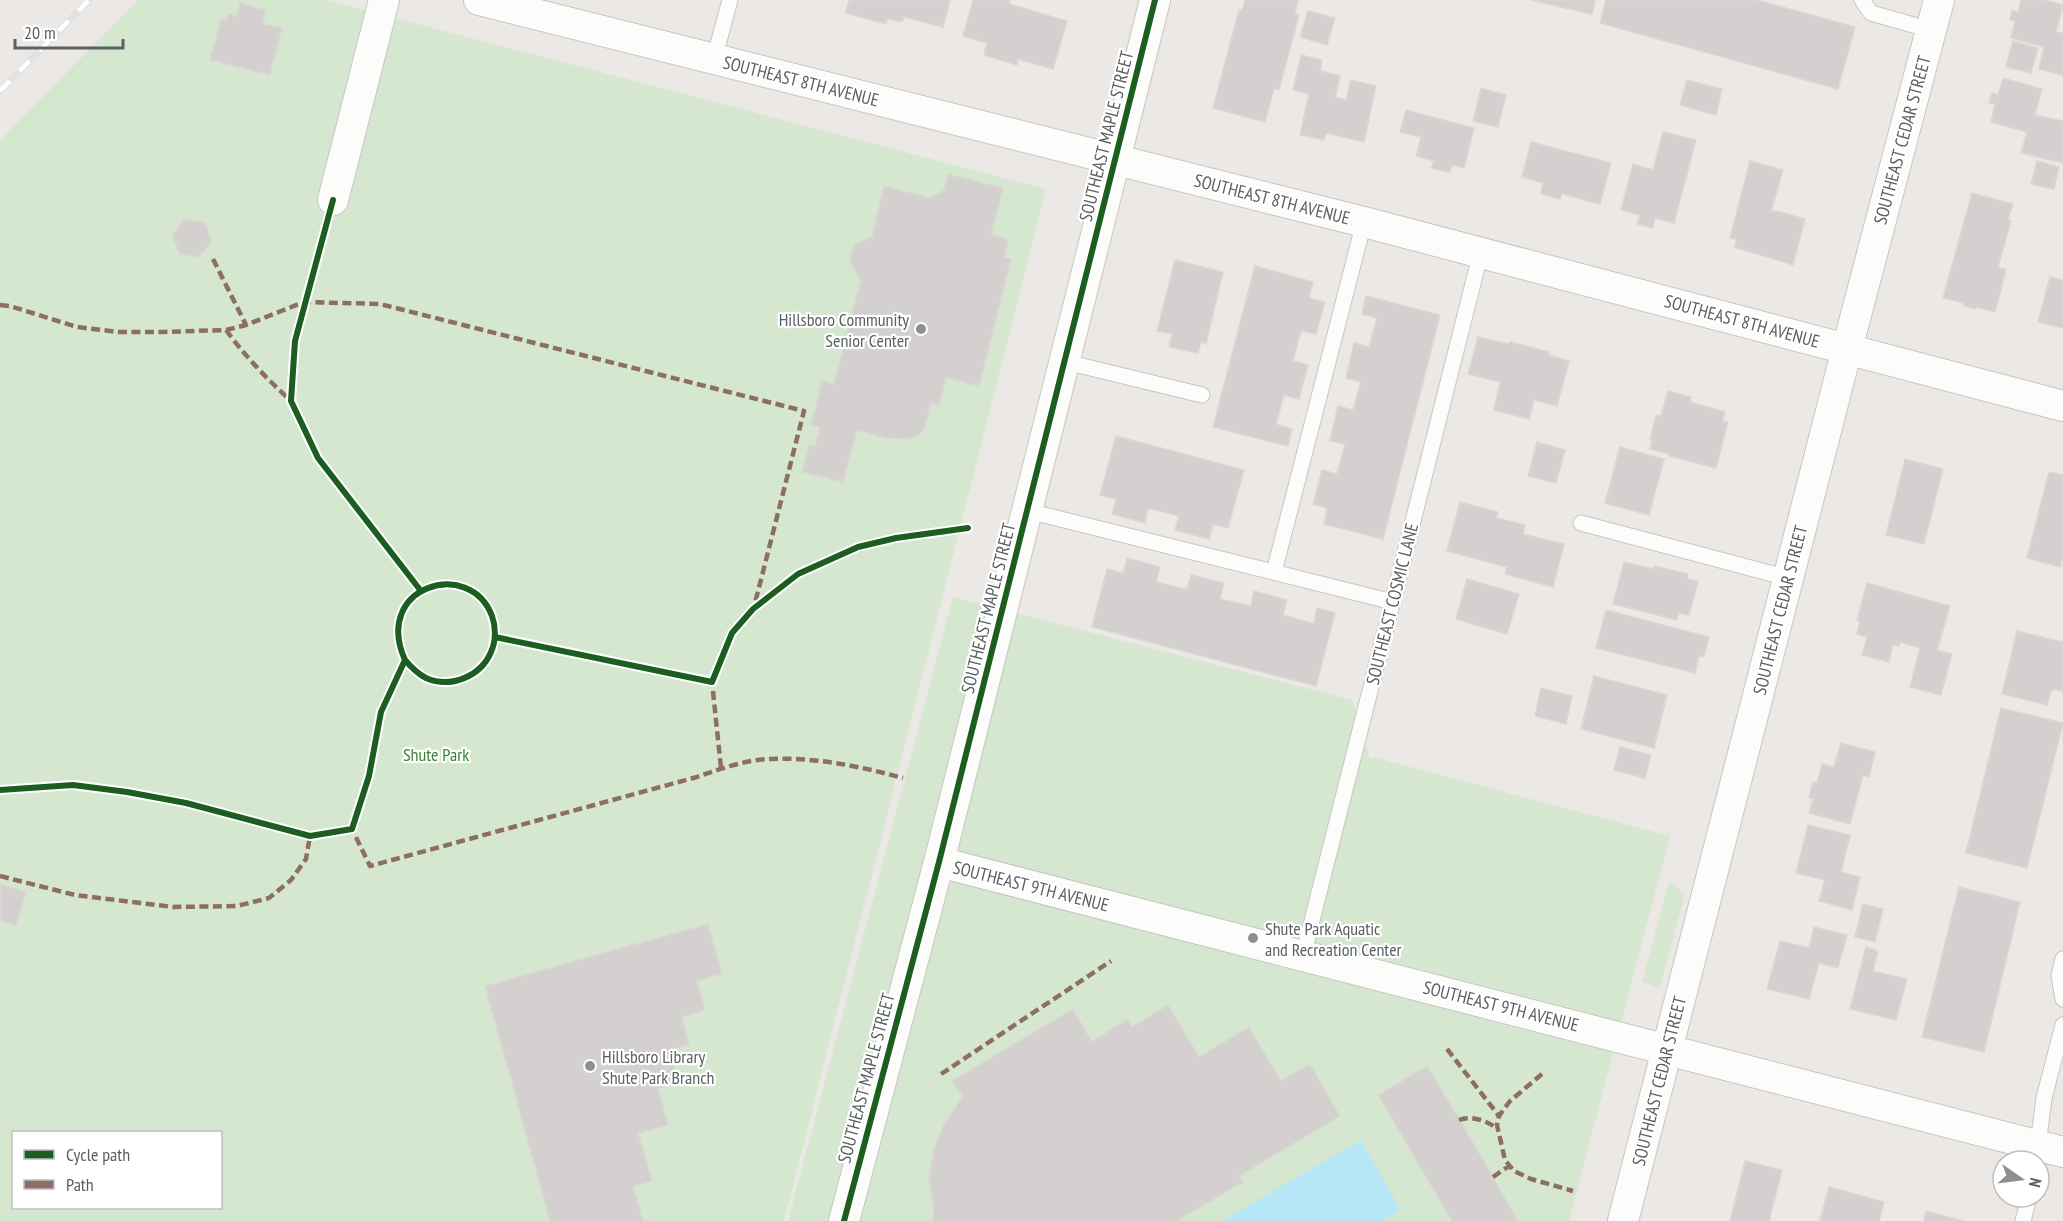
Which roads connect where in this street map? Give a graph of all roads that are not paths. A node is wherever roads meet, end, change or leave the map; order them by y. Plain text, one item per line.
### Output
1 (384, 0) edge
2 (479, 0) edge
3 (730, 0) edge
4 (1155, 0) edge
5 (1862, 0) edge
6 (1939, 0) edge
7 (1931, 30) junction
8 (714, 59) junction
9 (1116, 160) junction
10 (333, 200) dead end
11 (1364, 222) junction
12 (1480, 252) junction
13 (1847, 349) junction
14 (1066, 362) junction
15 (1202, 395) dead end
16 (2063, 406) edge
17 (1028, 512) junction
18 (1581, 523) dead end
19 (1274, 572) junction
20 (1788, 578) junction
21 (1393, 602) junction
22 (939, 862) junction
23 (1303, 956) junction
24 (2063, 959) edge
25 (2061, 976) edge
26 (2063, 999) edge
27 (2063, 1025) edge
28 (1667, 1049) junction
29 (2031, 1149) edge
30 (2046, 1149) edge
31 (844, 1221) edge
32 (1623, 1221) edge

1 - 10 street
2 - 8 street, SOUTHEAST 8TH AVENUE
3 - 8 lane
4 - 9 street, SOUTHEAST MAPLE STREET
5 - 7 lane
6 - 7 street, SOUTHEAST CEDAR STREET
7 - 13 street, SOUTHEAST CEDAR STREET
8 - 9 street, SOUTHEAST 8TH AVENUE
9 - 11 street, SOUTHEAST 8TH AVENUE
9 - 14 street, SOUTHEAST MAPLE STREET
11 - 12 street, SOUTHEAST 8TH AVENUE
11 - 19 lane
12 - 13 street, SOUTHEAST 8TH AVENUE
12 - 21 lane, SOUTHEAST COSMIC LANE
13 - 16 street, SOUTHEAST 8TH AVENUE
13 - 20 street, SOUTHEAST CEDAR STREET
14 - 15 lane
14 - 17 street, SOUTHEAST MAPLE STREET
17 - 19 lane
17 - 22 street, SOUTHEAST MAPLE STREET
18 - 20 lane
19 - 21 lane
20 - 28 street, SOUTHEAST CEDAR STREET
21 - 23 lane, SOUTHEAST COSMIC LANE
22 - 23 street, SOUTHEAST 9TH AVENUE
22 - 31 street, SOUTHEAST MAPLE STREET
23 - 28 street, SOUTHEAST 9TH AVENUE
24 - 25 lane
25 - 26 lane
27 - 30 lane
28 - 29 street, SOUTHEAST 9TH AVENUE
28 - 32 street, SOUTHEAST CEDAR STREET

